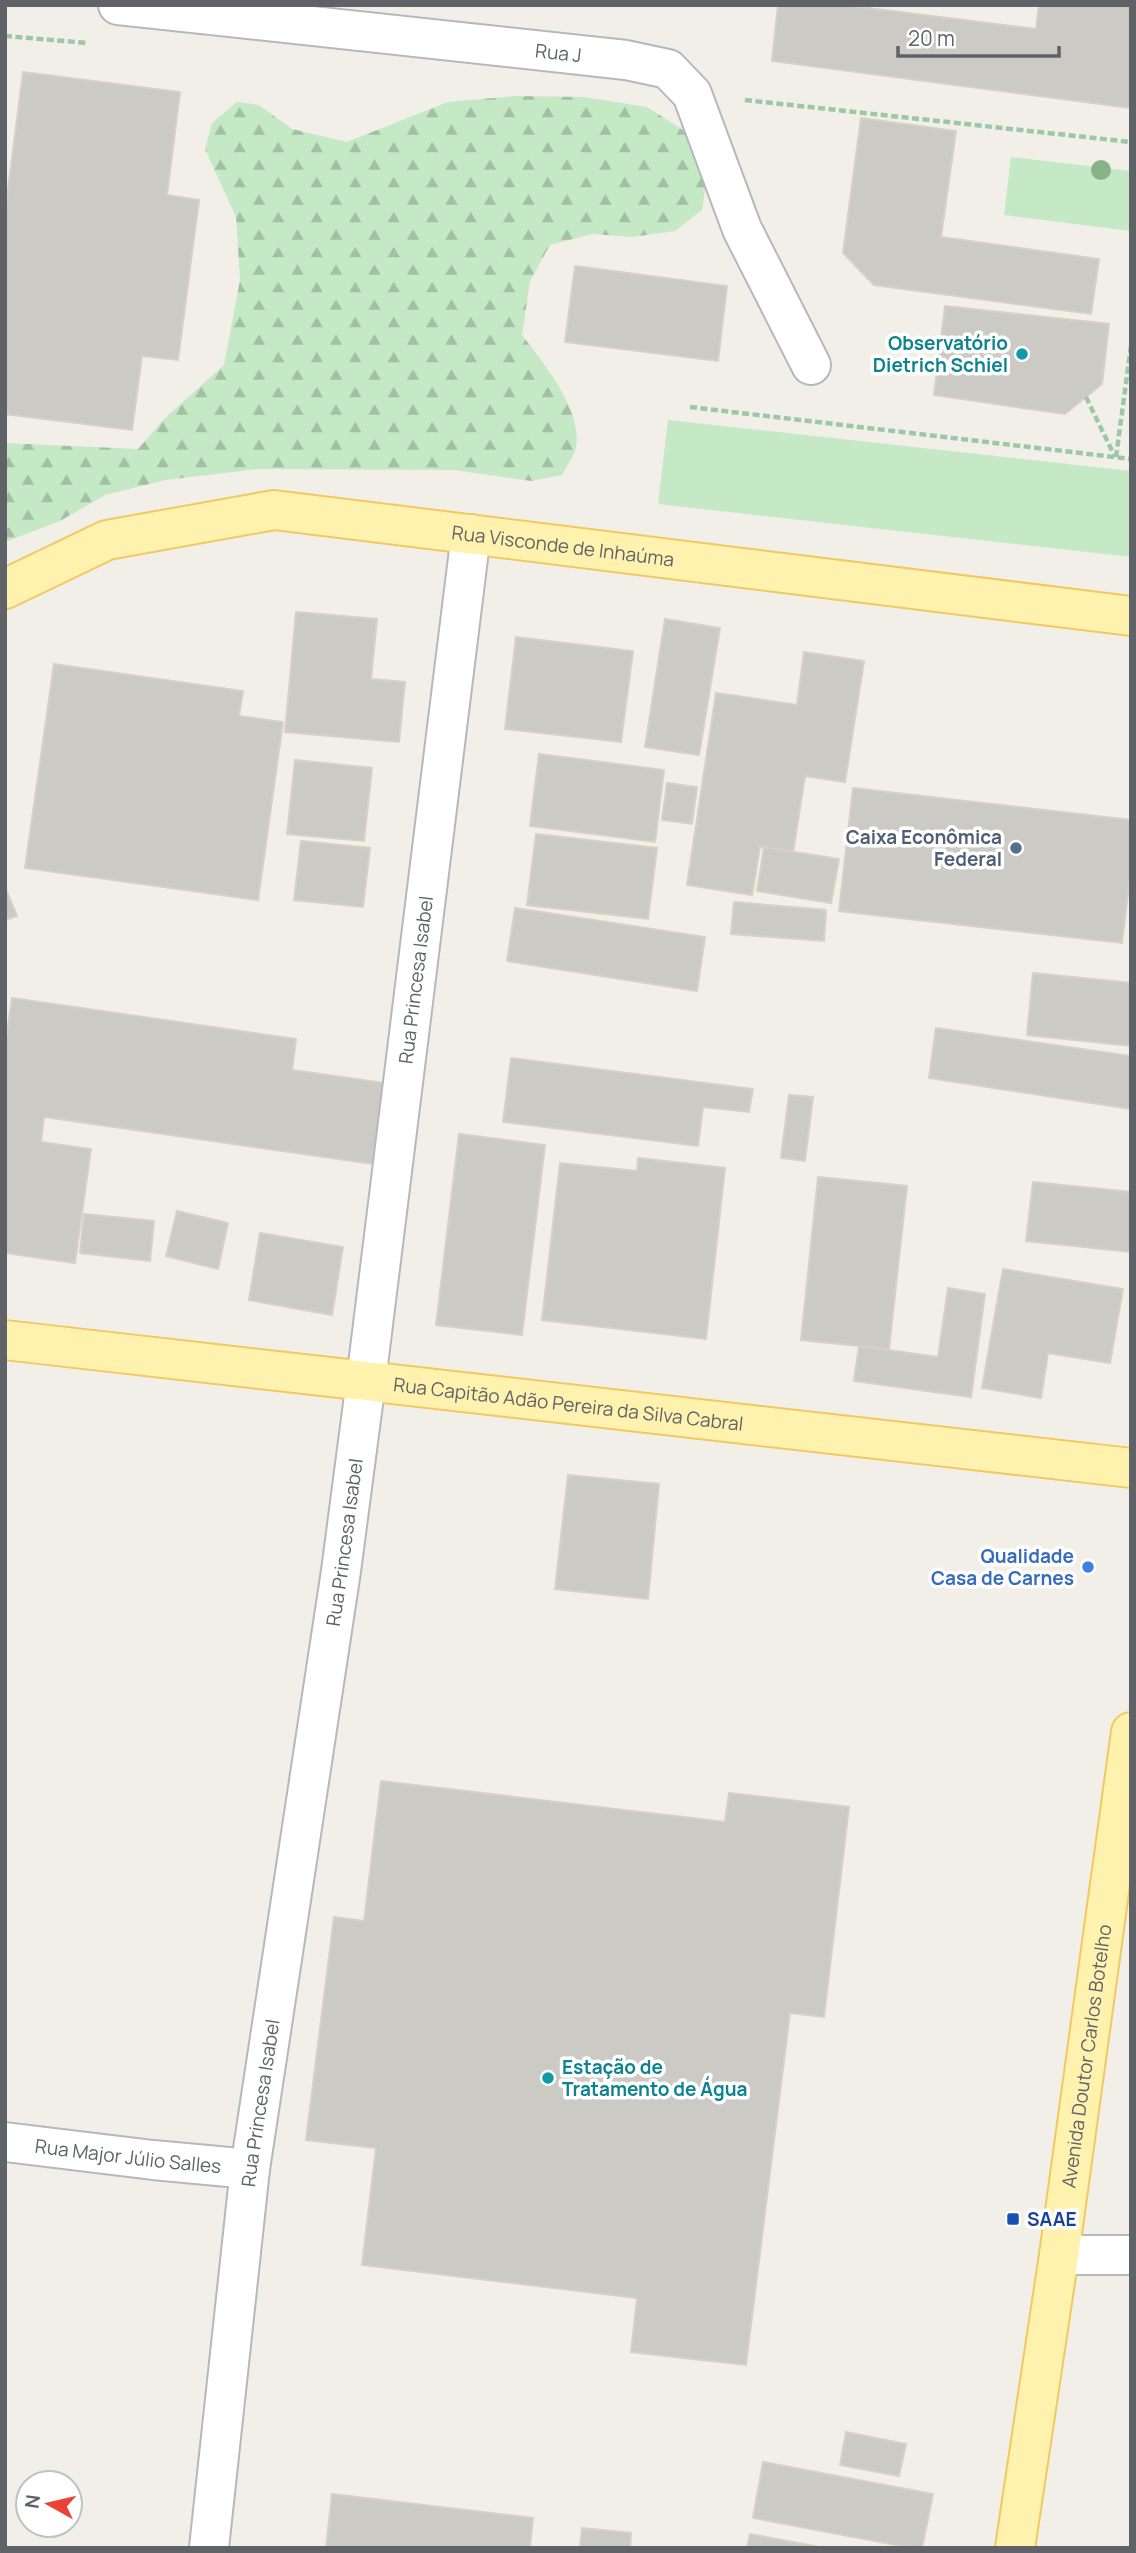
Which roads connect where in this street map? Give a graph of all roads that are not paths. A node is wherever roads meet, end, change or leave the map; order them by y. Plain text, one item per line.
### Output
1 (118, 5) edge
2 (402, 20) edge
3 (811, 365) dead end
4 (471, 534) junction
5 (5, 589) edge
6 (1131, 616) edge
7 (5, 1340) edge
8 (366, 1381) junction
9 (1131, 1468) edge
10 (1131, 1732) edge
11 (5, 2142) edge
12 (250, 2169) junction
13 (1059, 2255) junction
14 (1131, 2255) edge
15 (209, 2548) edge
16 (1015, 2548) edge

1 - 2 street, Rua J
2 - 3 street, Rua J
4 - 5 main road, Rua Visconde de Inhaúma
4 - 6 main road, Rua Visconde de Inhaúma
4 - 8 street, Rua Princesa Isabel
7 - 8 main road, Rua Capitão Adão Pereira da Silva Cabral
8 - 9 main road, Rua Capitão Adão Pereira da Silva Cabral
8 - 12 street, Rua Princesa Isabel
10 - 13 main road, Avenida Doutor Carlos Botelho
11 - 12 street, Rua Major Júlio Salles
12 - 15 street, Rua Princesa Isabel
13 - 14 street
13 - 16 main road, Avenida Doutor Carlos Botelho

